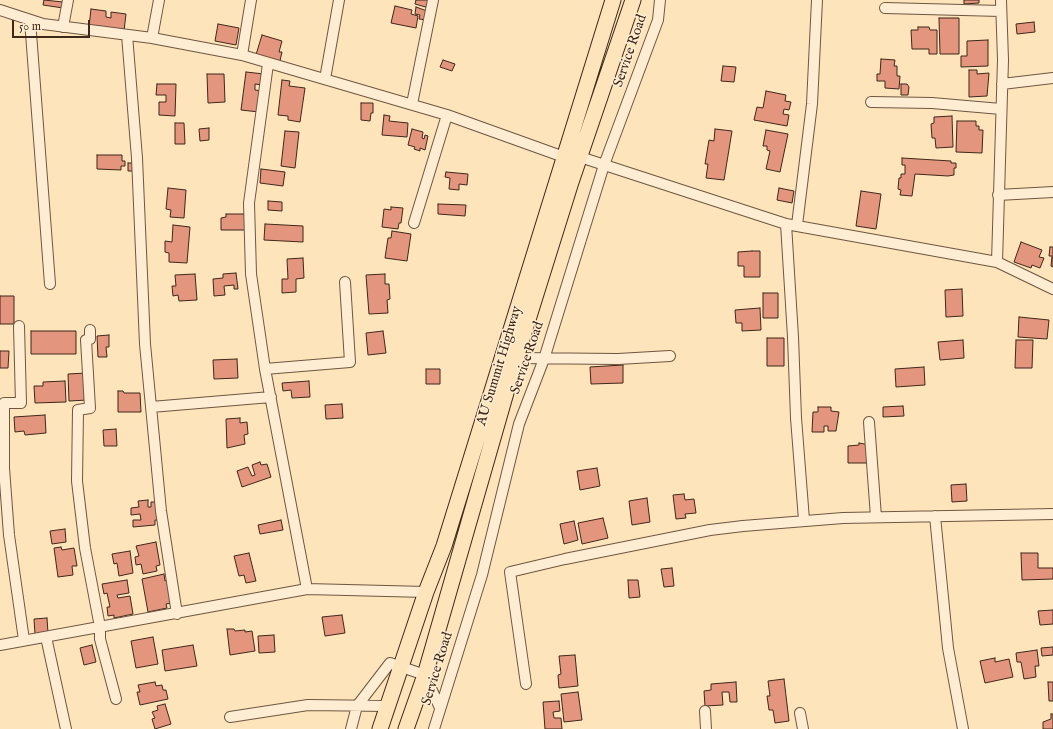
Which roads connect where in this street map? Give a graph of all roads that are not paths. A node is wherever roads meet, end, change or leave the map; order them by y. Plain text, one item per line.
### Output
1 (68, 0) edge
2 (159, 0) edge
3 (251, 0) edge
4 (339, 0) edge
5 (433, 0) edge
6 (613, 0) edge
7 (634, 0) edge
8 (660, 0) edge
9 (817, 0) edge
10 (1001, 0) edge
11 (885, 8) dead end
12 (0, 10) edge
13 (1001, 11) junction
14 (30, 20) junction
15 (63, 27) junction
16 (127, 35) junction
17 (152, 38) junction
18 (242, 55) junction
19 (268, 64) junction
20 (1053, 78) edge
21 (325, 79) junction
22 (1002, 84) junction
23 (871, 102) dead end
24 (412, 104) junction
25 (1001, 109) junction
26 (447, 115) junction
27 (564, 157) junction
28 (580, 157) junction
29 (604, 165) junction
30 (1053, 192) edge
31 (998, 195) junction
32 (414, 223) dead end
33 (786, 224) junction
34 (797, 226) junction
35 (996, 262) junction
36 (345, 282) dead end
37 (50, 284) dead end
38 (1053, 289) edge
39 (19, 326) dead end
40 (90, 330) dead end
41 (670, 356) dead end
42 (516, 358) junction
43 (544, 359) junction
44 (265, 369) junction
45 (272, 397) junction
46 (2, 403) edge
47 (151, 407) junction
48 (869, 422) dead end
49 (1053, 514) edge
50 (935, 516) junction
51 (876, 517) junction
52 (804, 520) junction
53 (307, 590) junction
54 (426, 592) junction
55 (176, 614) junction
56 (100, 627) junction
57 (46, 637) junction
58 (24, 640) junction
59 (0, 645) edge
60 (400, 667) junction
61 (425, 675) junction
62 (526, 684) dead end
63 (116, 699) dead end
64 (357, 706) junction
65 (387, 706) junction
66 (440, 708) junction
67 (705, 711) dead end
68 (800, 713) dead end
69 (230, 717) dead end
70 (66, 729) edge
71 (351, 729) edge
72 (380, 729) edge
73 (406, 729) edge
74 (434, 729) edge
75 (706, 729) edge
76 (803, 729) edge
77 (963, 729) edge

1 - 15 street
2 - 17 street
3 - 18 street
4 - 21 street
5 - 24 street
6 - 27 main road, AU Summit Highway
7 - 28 main road, AU Summit Highway
8 - 29 street, Service Road
9 - 34 street
10 - 13 street
11 - 13 street
12 - 14 street
13 - 22 street
14 - 15 street
14 - 37 street
15 - 16 street
16 - 17 street
16 - 47 street
17 - 18 street
18 - 19 street
19 - 21 street
19 - 44 street
20 - 22 street
21 - 24 street
22 - 25 street
23 - 25 street
24 - 26 street
25 - 31 street
26 - 27 street
26 - 32 street
27 - 54 main road, AU Summit Highway
28 - 29 street
28 - 42 main road, AU Summit Highway
29 - 33 street
29 - 43 street, Service Road
30 - 31 street
31 - 35 street
33 - 34 street
33 - 52 street
34 - 35 street
35 - 38 street
36 - 44 street
39 - 46 street
40 - 56 street
41 - 43 street
42 - 43 street
42 - 61 main road, AU Summit Highway
43 - 66 street, Service Road
44 - 45 street
45 - 47 street
45 - 53 street
46 - 58 street
47 - 55 street
48 - 51 street
49 - 50 street
50 - 51 street
50 - 77 street
51 - 52 street
52 - 62 street
53 - 54 street
53 - 55 street
54 - 60 main road, AU Summit Highway
55 - 56 street
56 - 57 street
56 - 63 street
57 - 58 street
57 - 70 street
58 - 59 street
60 - 61 street
60 - 64 street
60 - 65 main road, AU Summit Highway
61 - 66 street
61 - 73 main road, AU Summit Highway
64 - 65 street
64 - 69 street
64 - 71 street
65 - 72 main road, AU Summit Highway
66 - 74 street, Service Road
67 - 75 street
68 - 76 street

